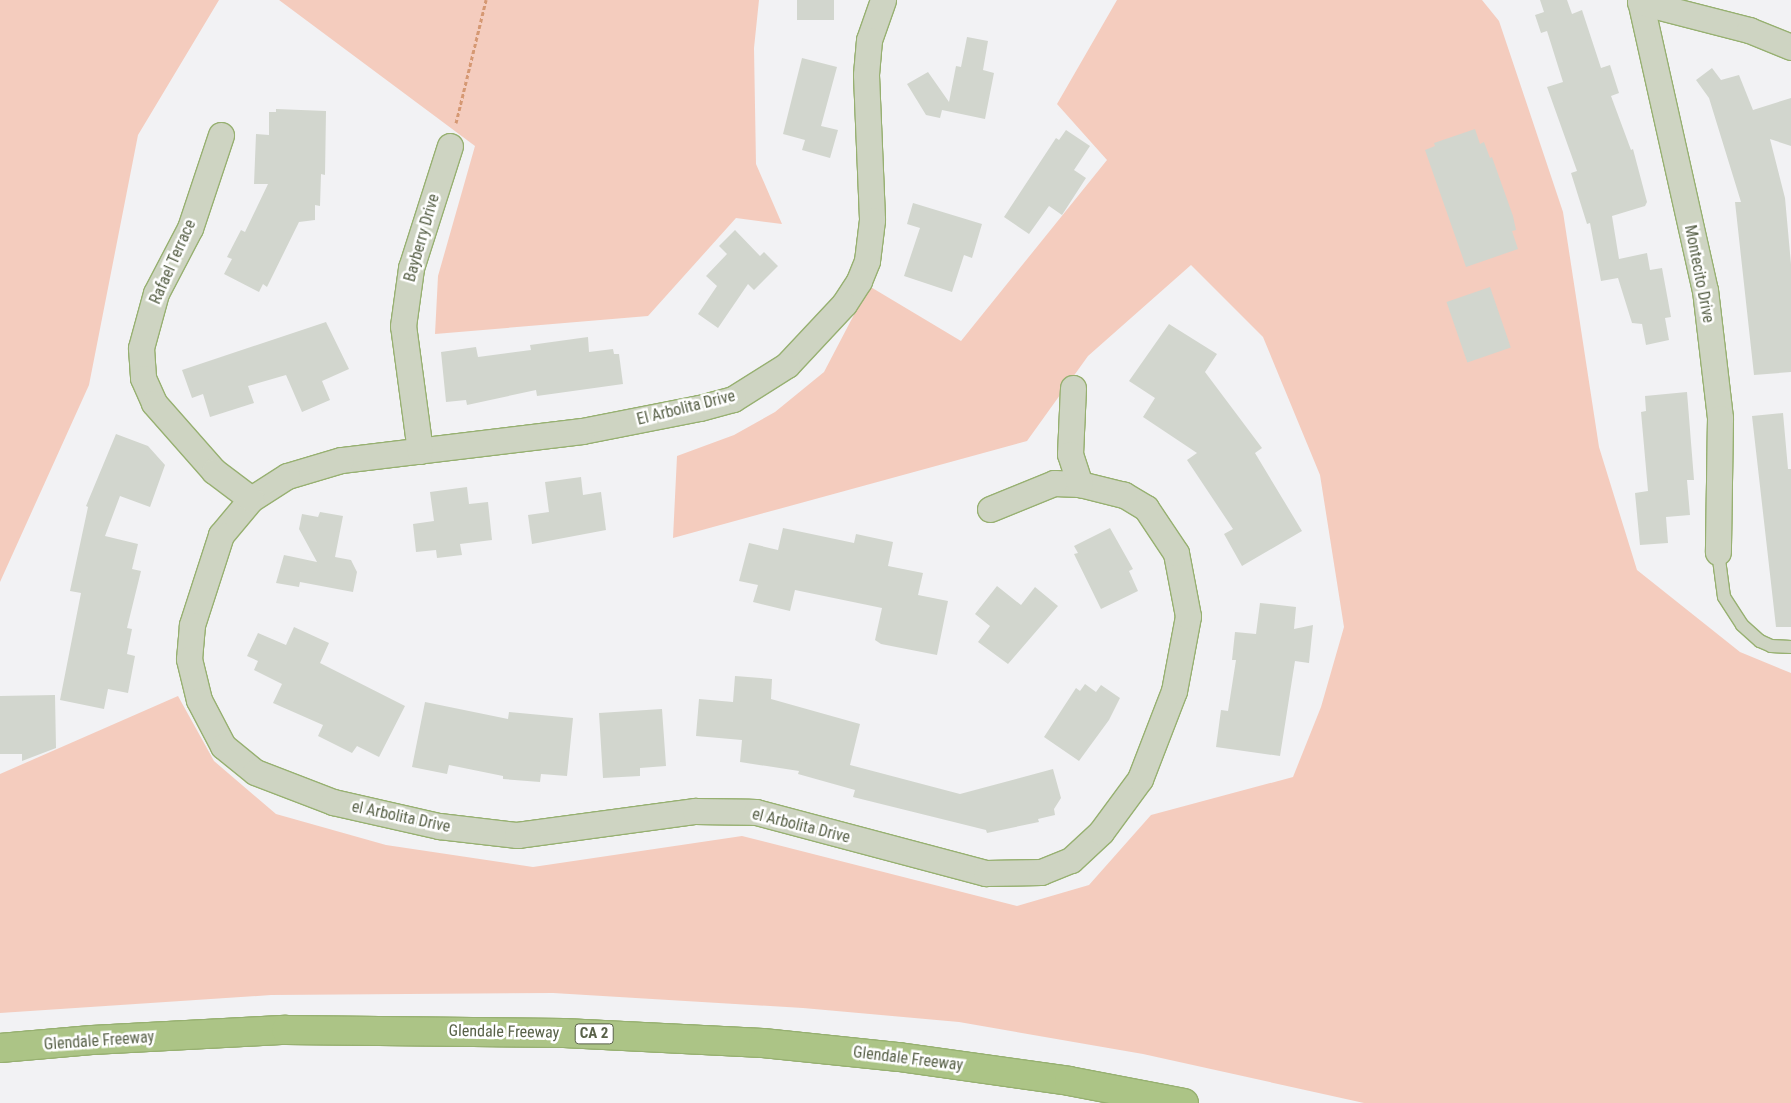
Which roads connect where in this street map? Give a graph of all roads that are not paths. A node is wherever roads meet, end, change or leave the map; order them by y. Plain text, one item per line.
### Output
1 (883, 0) edge
2 (1640, 1) edge
3 (1791, 47) edge
4 (221, 135) dead end
5 (450, 146) road end
6 (1073, 388) dead end
7 (420, 451) junction
8 (1080, 484) junction
9 (251, 499) junction
10 (990, 509) dead end
11 (1718, 552) joint
12 (1791, 647) edge
13 (0, 1048) edge
14 (1184, 1103) edge

1 - 7 street, El Arbolita Drive
2 - 3 street
2 - 11 street, Montecito Drive
4 - 9 street, Rafael Terrace
5 - 7 street, Bayberry Drive
6 - 8 street
7 - 9 street, El Arbolita Drive
8 - 9 street, el Arbolita Drive
8 - 10 street, el Arbolita Drive
11 - 12 lane
13 - 14 highway, Glendale Freeway / CA 2

